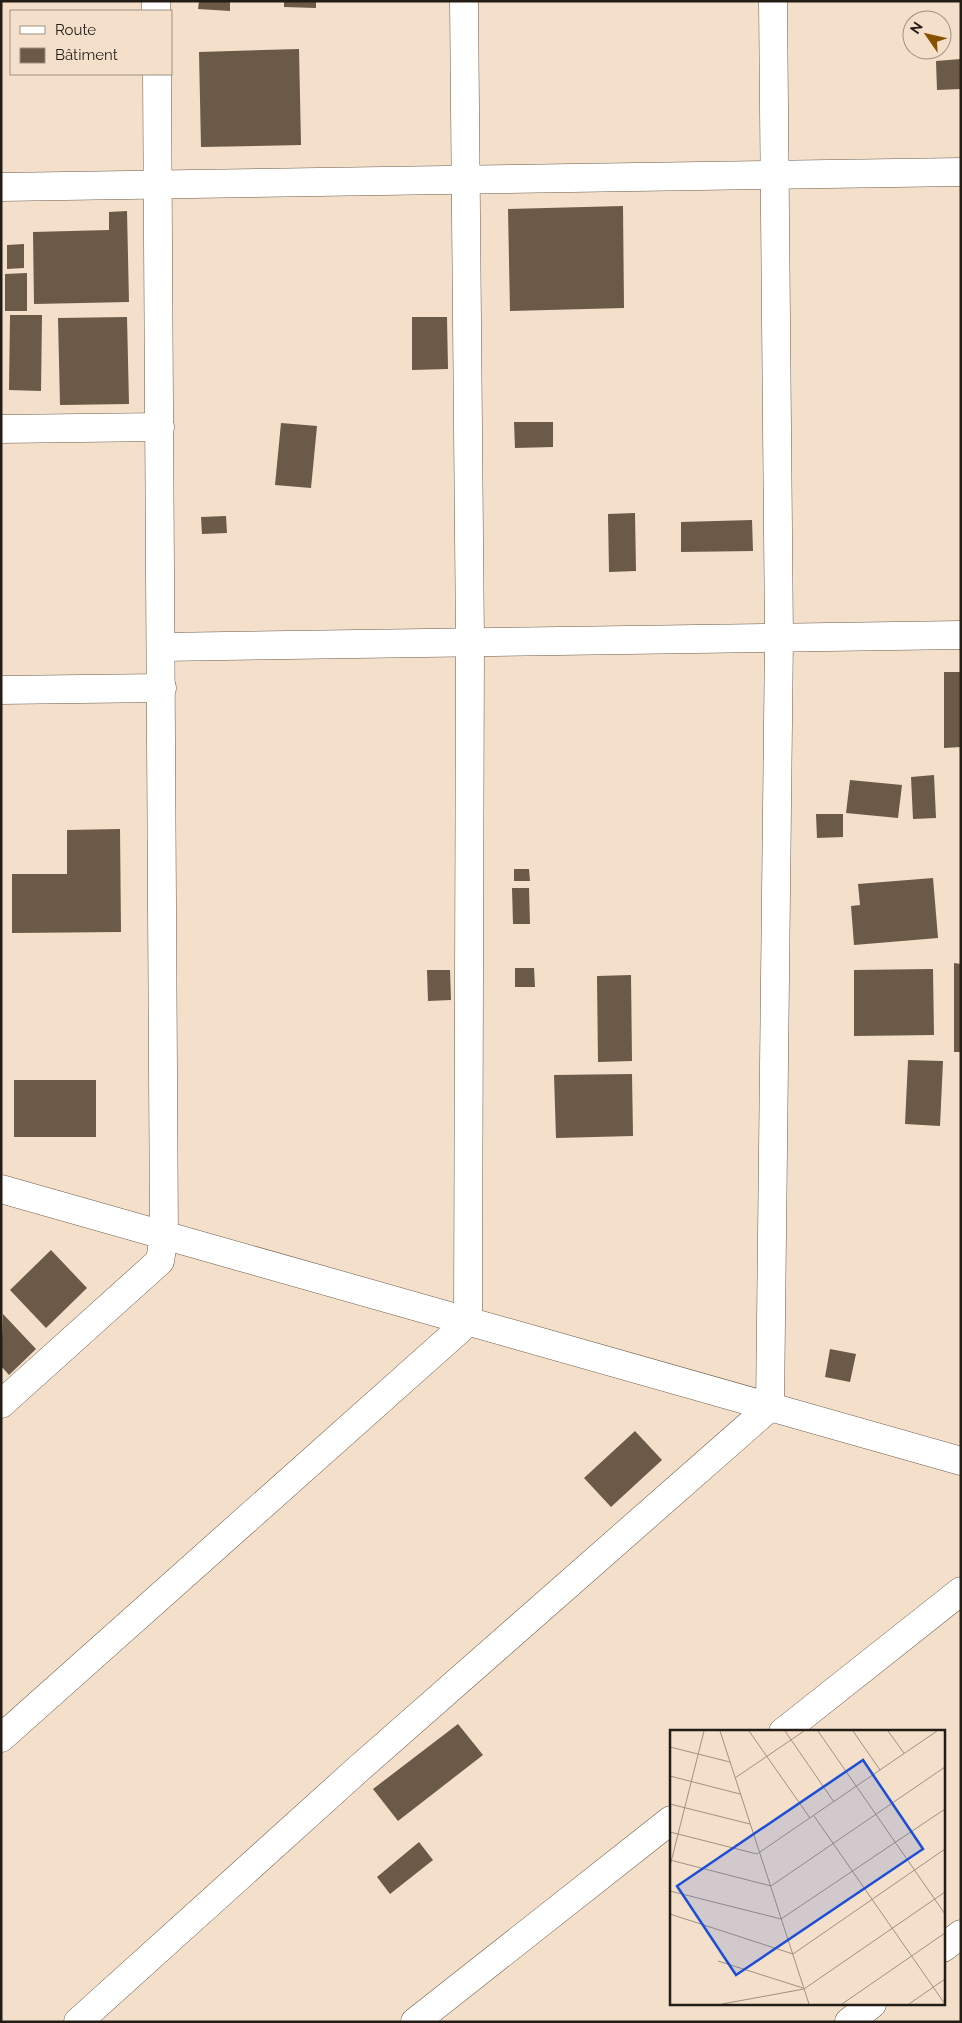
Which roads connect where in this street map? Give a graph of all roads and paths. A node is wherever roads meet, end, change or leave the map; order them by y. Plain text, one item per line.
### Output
1 (464, 1) edge
2 (773, 1) edge
3 (157, 75) edge
4 (961, 172) edge
5 (775, 175) junction
6 (465, 180) junction
7 (158, 184) junction
8 (1, 187) edge
9 (160, 427) junction
10 (1, 429) edge
11 (961, 635) edge
12 (779, 638) junction
13 (470, 642) junction
14 (162, 647) junction
15 (162, 688) junction
16 (1, 690) edge
17 (1, 1189) edge
18 (164, 1236) junction
19 (468, 1322) junction
20 (1, 1404) edge
21 (770, 1407) junction
22 (961, 1461) edge
23 (961, 1591) edge
24 (786, 1730) edge
25 (1, 1738) edge
26 (670, 1821) edge
27 (961, 1934) edge
28 (944, 1947) edge
29 (870, 2006) edge
30 (78, 2022) edge
31 (415, 2022) edge
32 (850, 2022) edge

1 - 6 street
2 - 5 street
3 - 7 street
4 - 5 street
5 - 6 street
5 - 12 street
6 - 7 street
6 - 13 street
7 - 8 street
7 - 9 street
9 - 10 street
9 - 14 street
11 - 12 street
12 - 13 street
12 - 21 street
13 - 14 street
13 - 19 street
14 - 15 street
15 - 16 street
15 - 18 street
17 - 18 street
18 - 19 street
18 - 20 street
19 - 21 street
19 - 25 street
21 - 22 street
21 - 30 street
23 - 24 street
26 - 31 street
27 - 28 street
29 - 32 street

